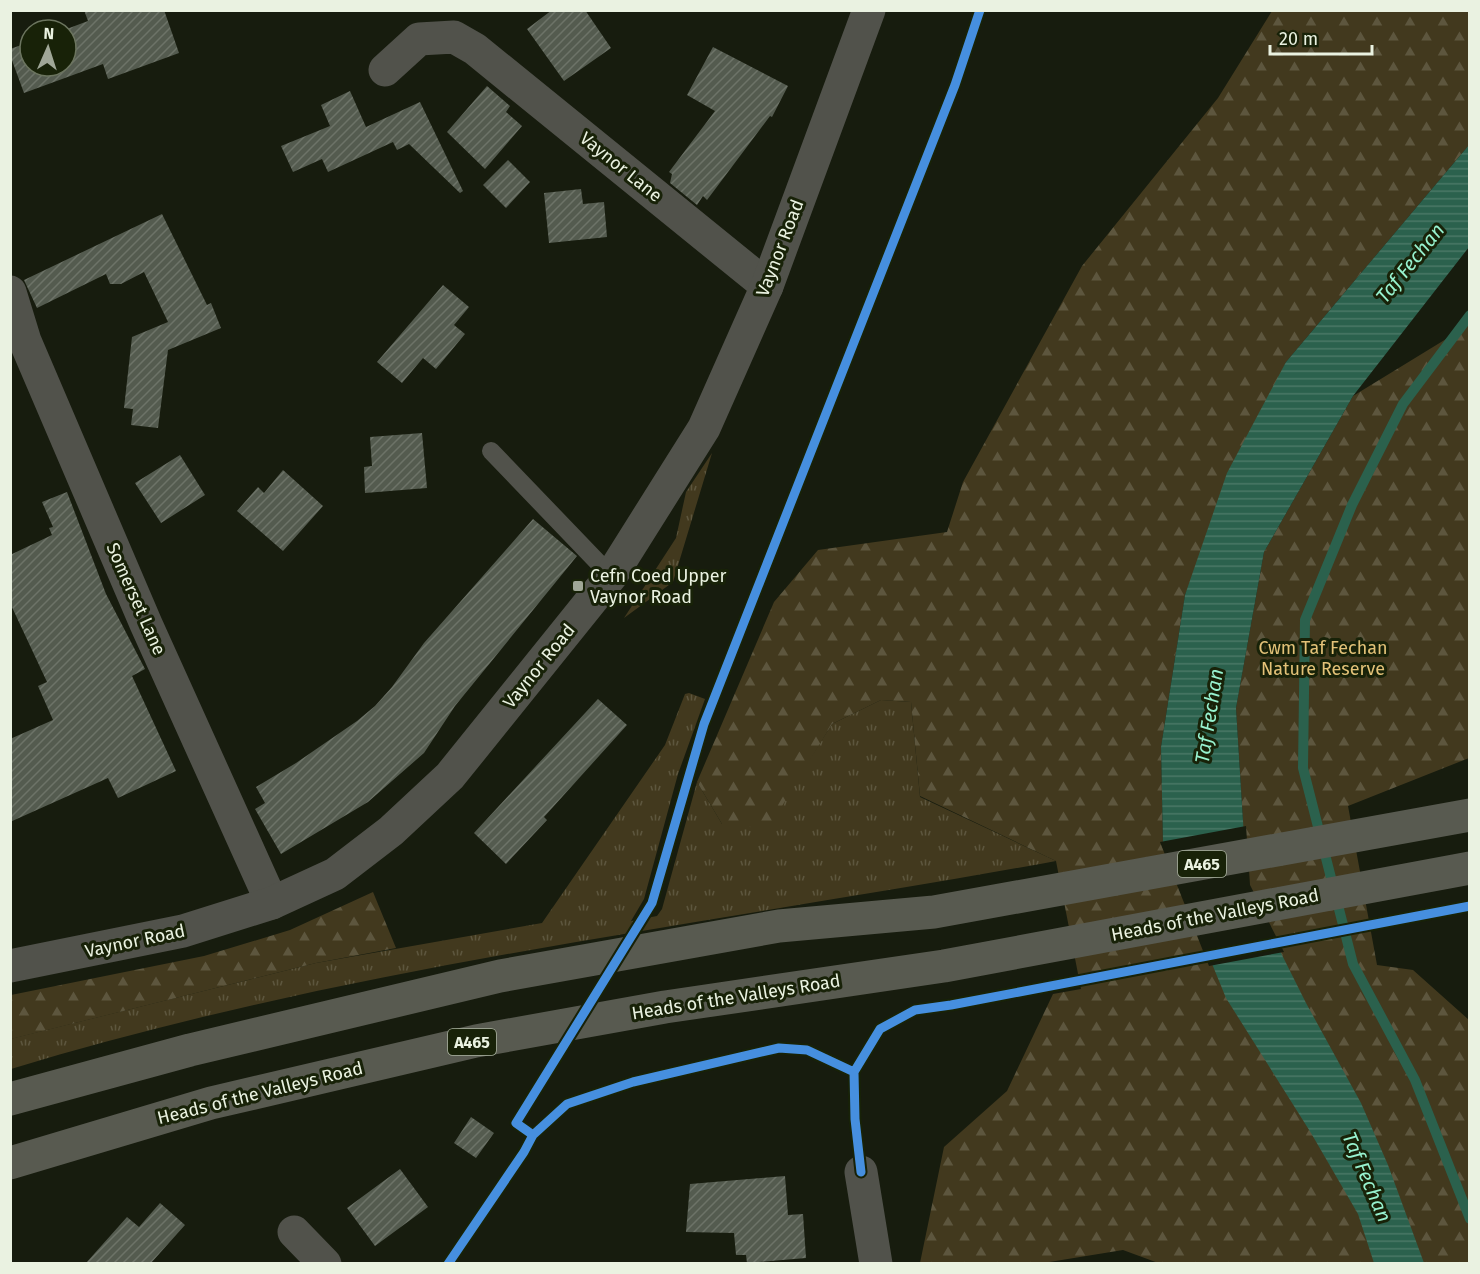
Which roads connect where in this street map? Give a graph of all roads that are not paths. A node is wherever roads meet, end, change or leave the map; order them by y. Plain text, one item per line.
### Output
1 (869, 10) edge
2 (385, 70) dead end
3 (766, 286) junction
4 (10, 292) edge
5 (492, 451) dead end
6 (611, 576) junction
7 (1470, 816) edge
8 (1470, 868) edge
9 (272, 903) junction
10 (10, 966) edge
11 (10, 1100) edge
12 (10, 1163) edge
13 (861, 1172) dead end
14 (294, 1232) dead end
15 (325, 1263) edge
16 (876, 1263) edge

1 - 3 street, Vaynor Road
2 - 3 street, Vaynor Lane
3 - 6 street, Vaynor Road
4 - 9 street, Somerset Lane
5 - 6 lane
6 - 9 street, Vaynor Road
7 - 11 highway, A465
8 - 12 highway, Heads of the Valleys Road / A465
9 - 10 street, Vaynor Road
13 - 16 street
14 - 15 street

